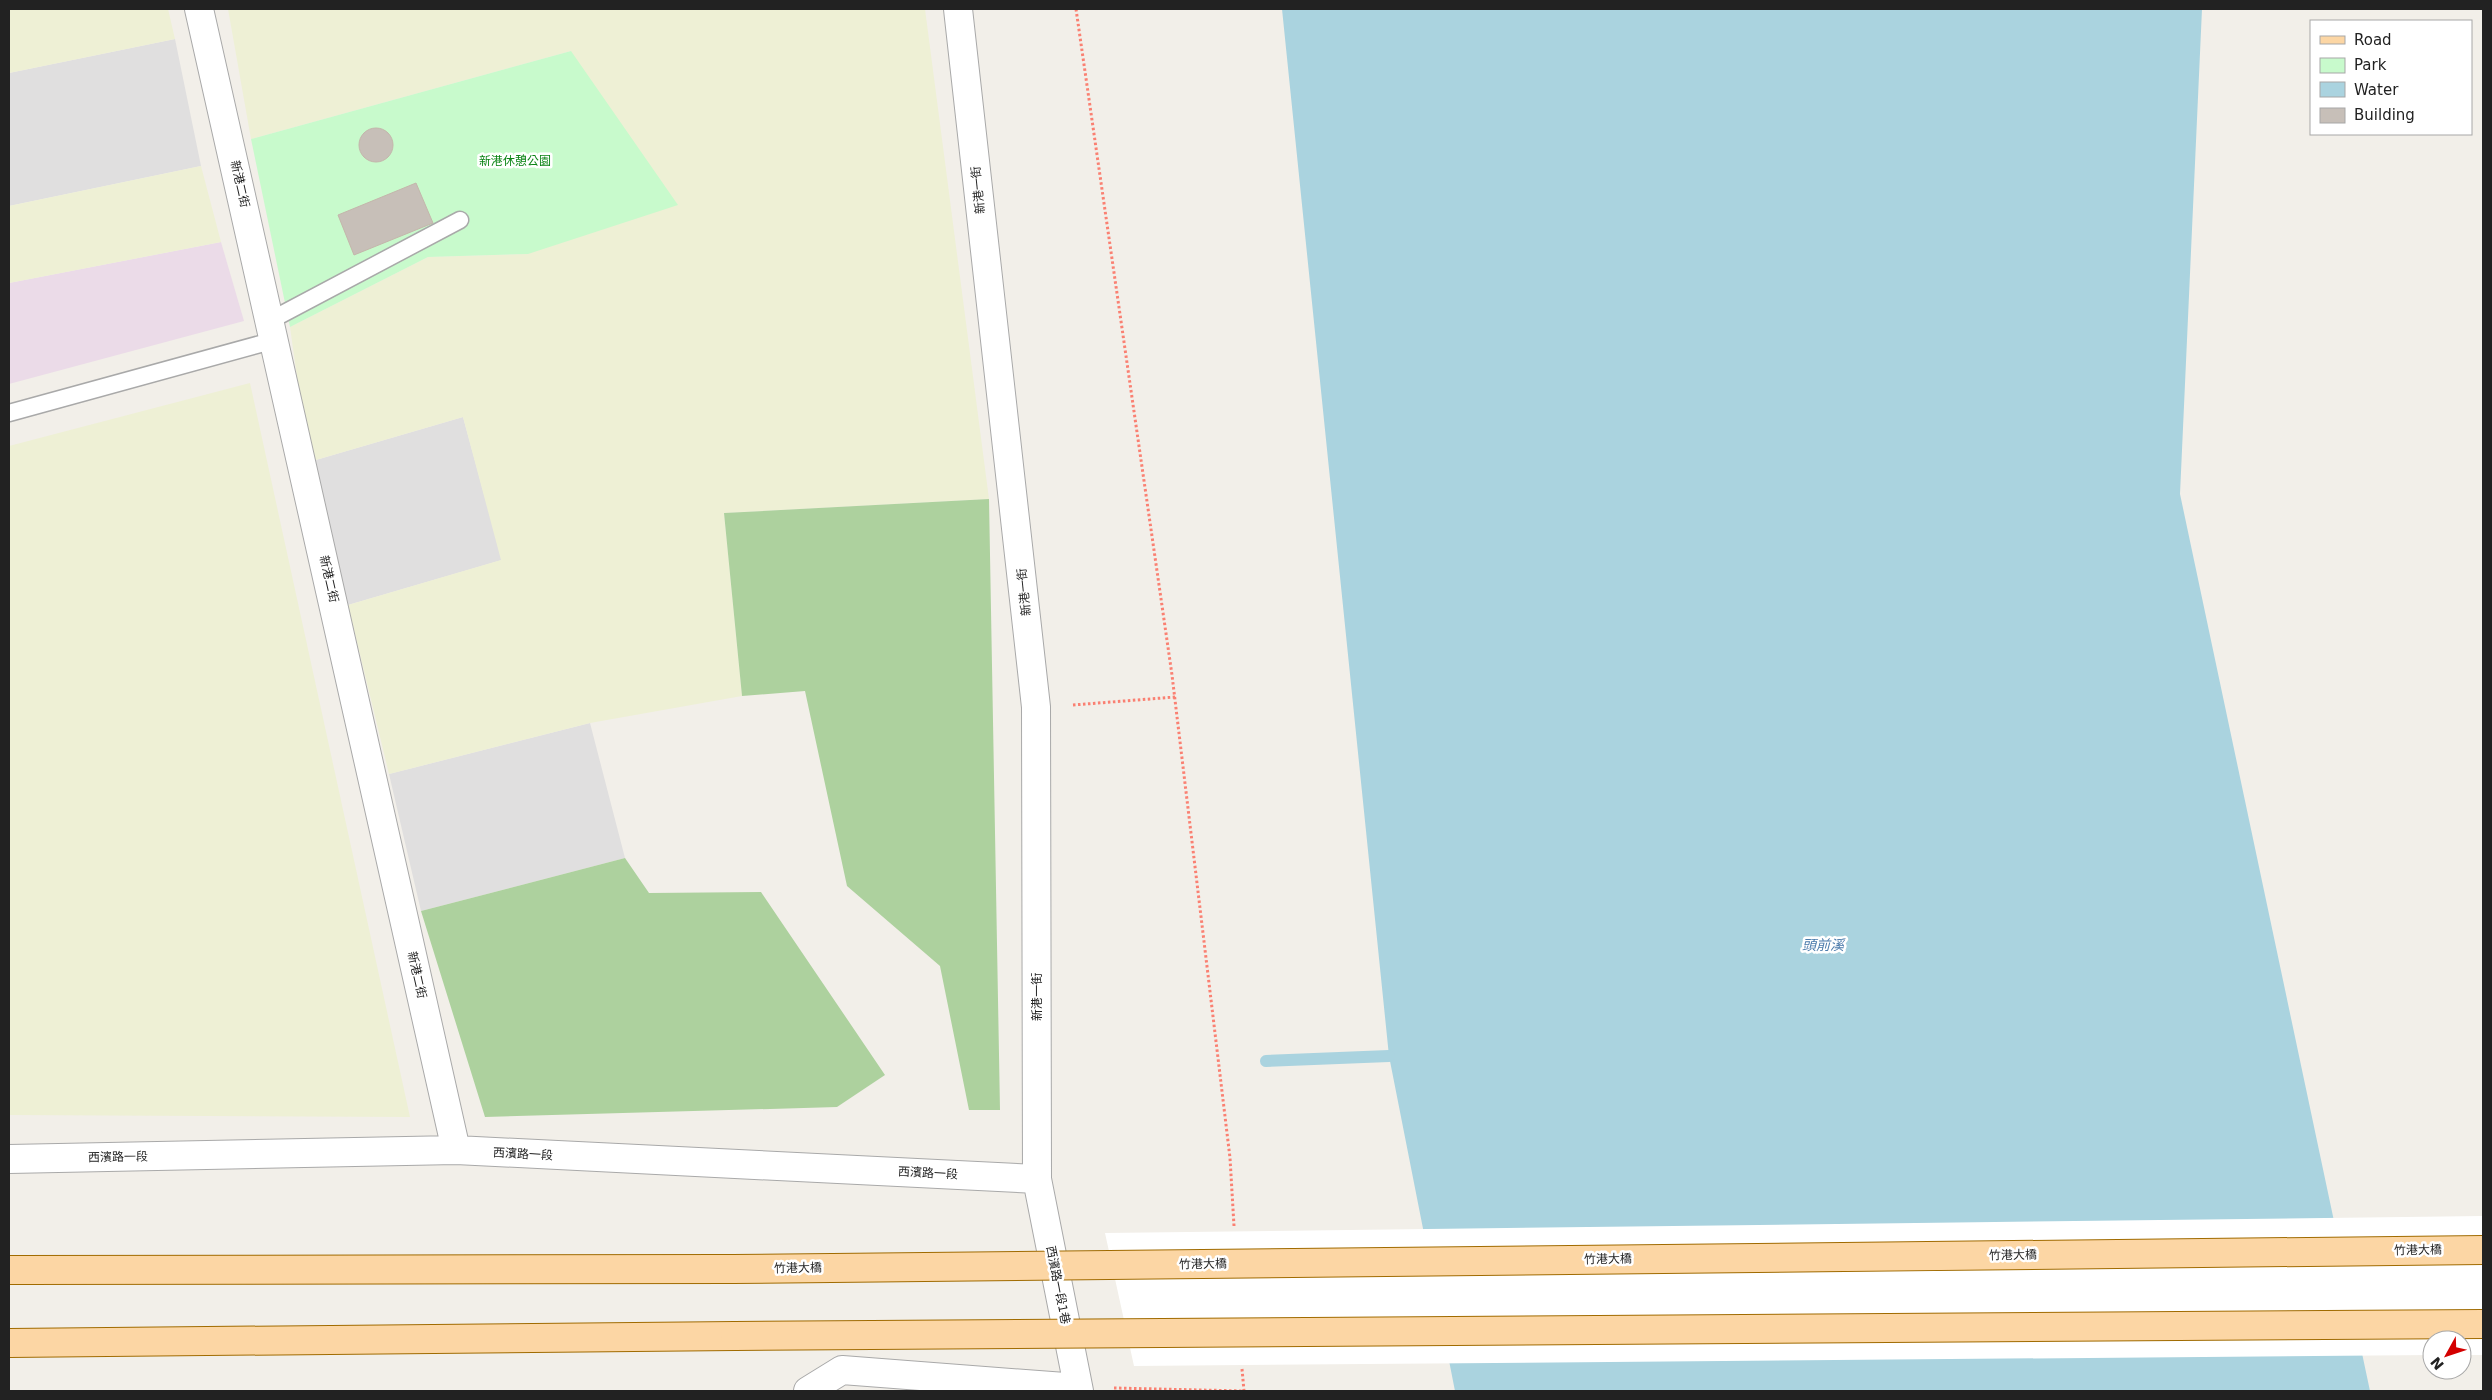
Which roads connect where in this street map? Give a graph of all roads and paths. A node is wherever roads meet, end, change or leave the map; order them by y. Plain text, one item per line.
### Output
1 (199, 9) edge
2 (958, 9) edge
3 (1076, 9) edge
4 (460, 220) dead end
5 (273, 330) junction
6 (9, 413) edge
7 (1175, 697) junction
8 (1036, 707) junction
9 (456, 1150) junction
10 (9, 1160) edge
11 (1037, 1179) junction
12 (1234, 1236) dead end
13 (2483, 1250) edge
14 (9, 1270) edge
15 (2483, 1324) edge
16 (9, 1343) edge
17 (1242, 1362) dead end
18 (1079, 1389) edge
19 (808, 1391) edge
20 (1244, 1391) edge

1 - 5 street, 新港二街
2 - 8 street, 新港一街
3 - 7 path
4 - 5 lane
5 - 6 lane
5 - 9 street, 新港二街
7 - 8 path
7 - 12 path
8 - 11 street, 新港一街
9 - 10 street, 西濱路一段
9 - 11 street, 西濱路一段
11 - 18 street, 西濱路一段1巷
13 - 14 main road, 竹港大橋, bridge
15 - 16 main road, bridge
17 - 20 path
18 - 19 street
18 - 20 path

